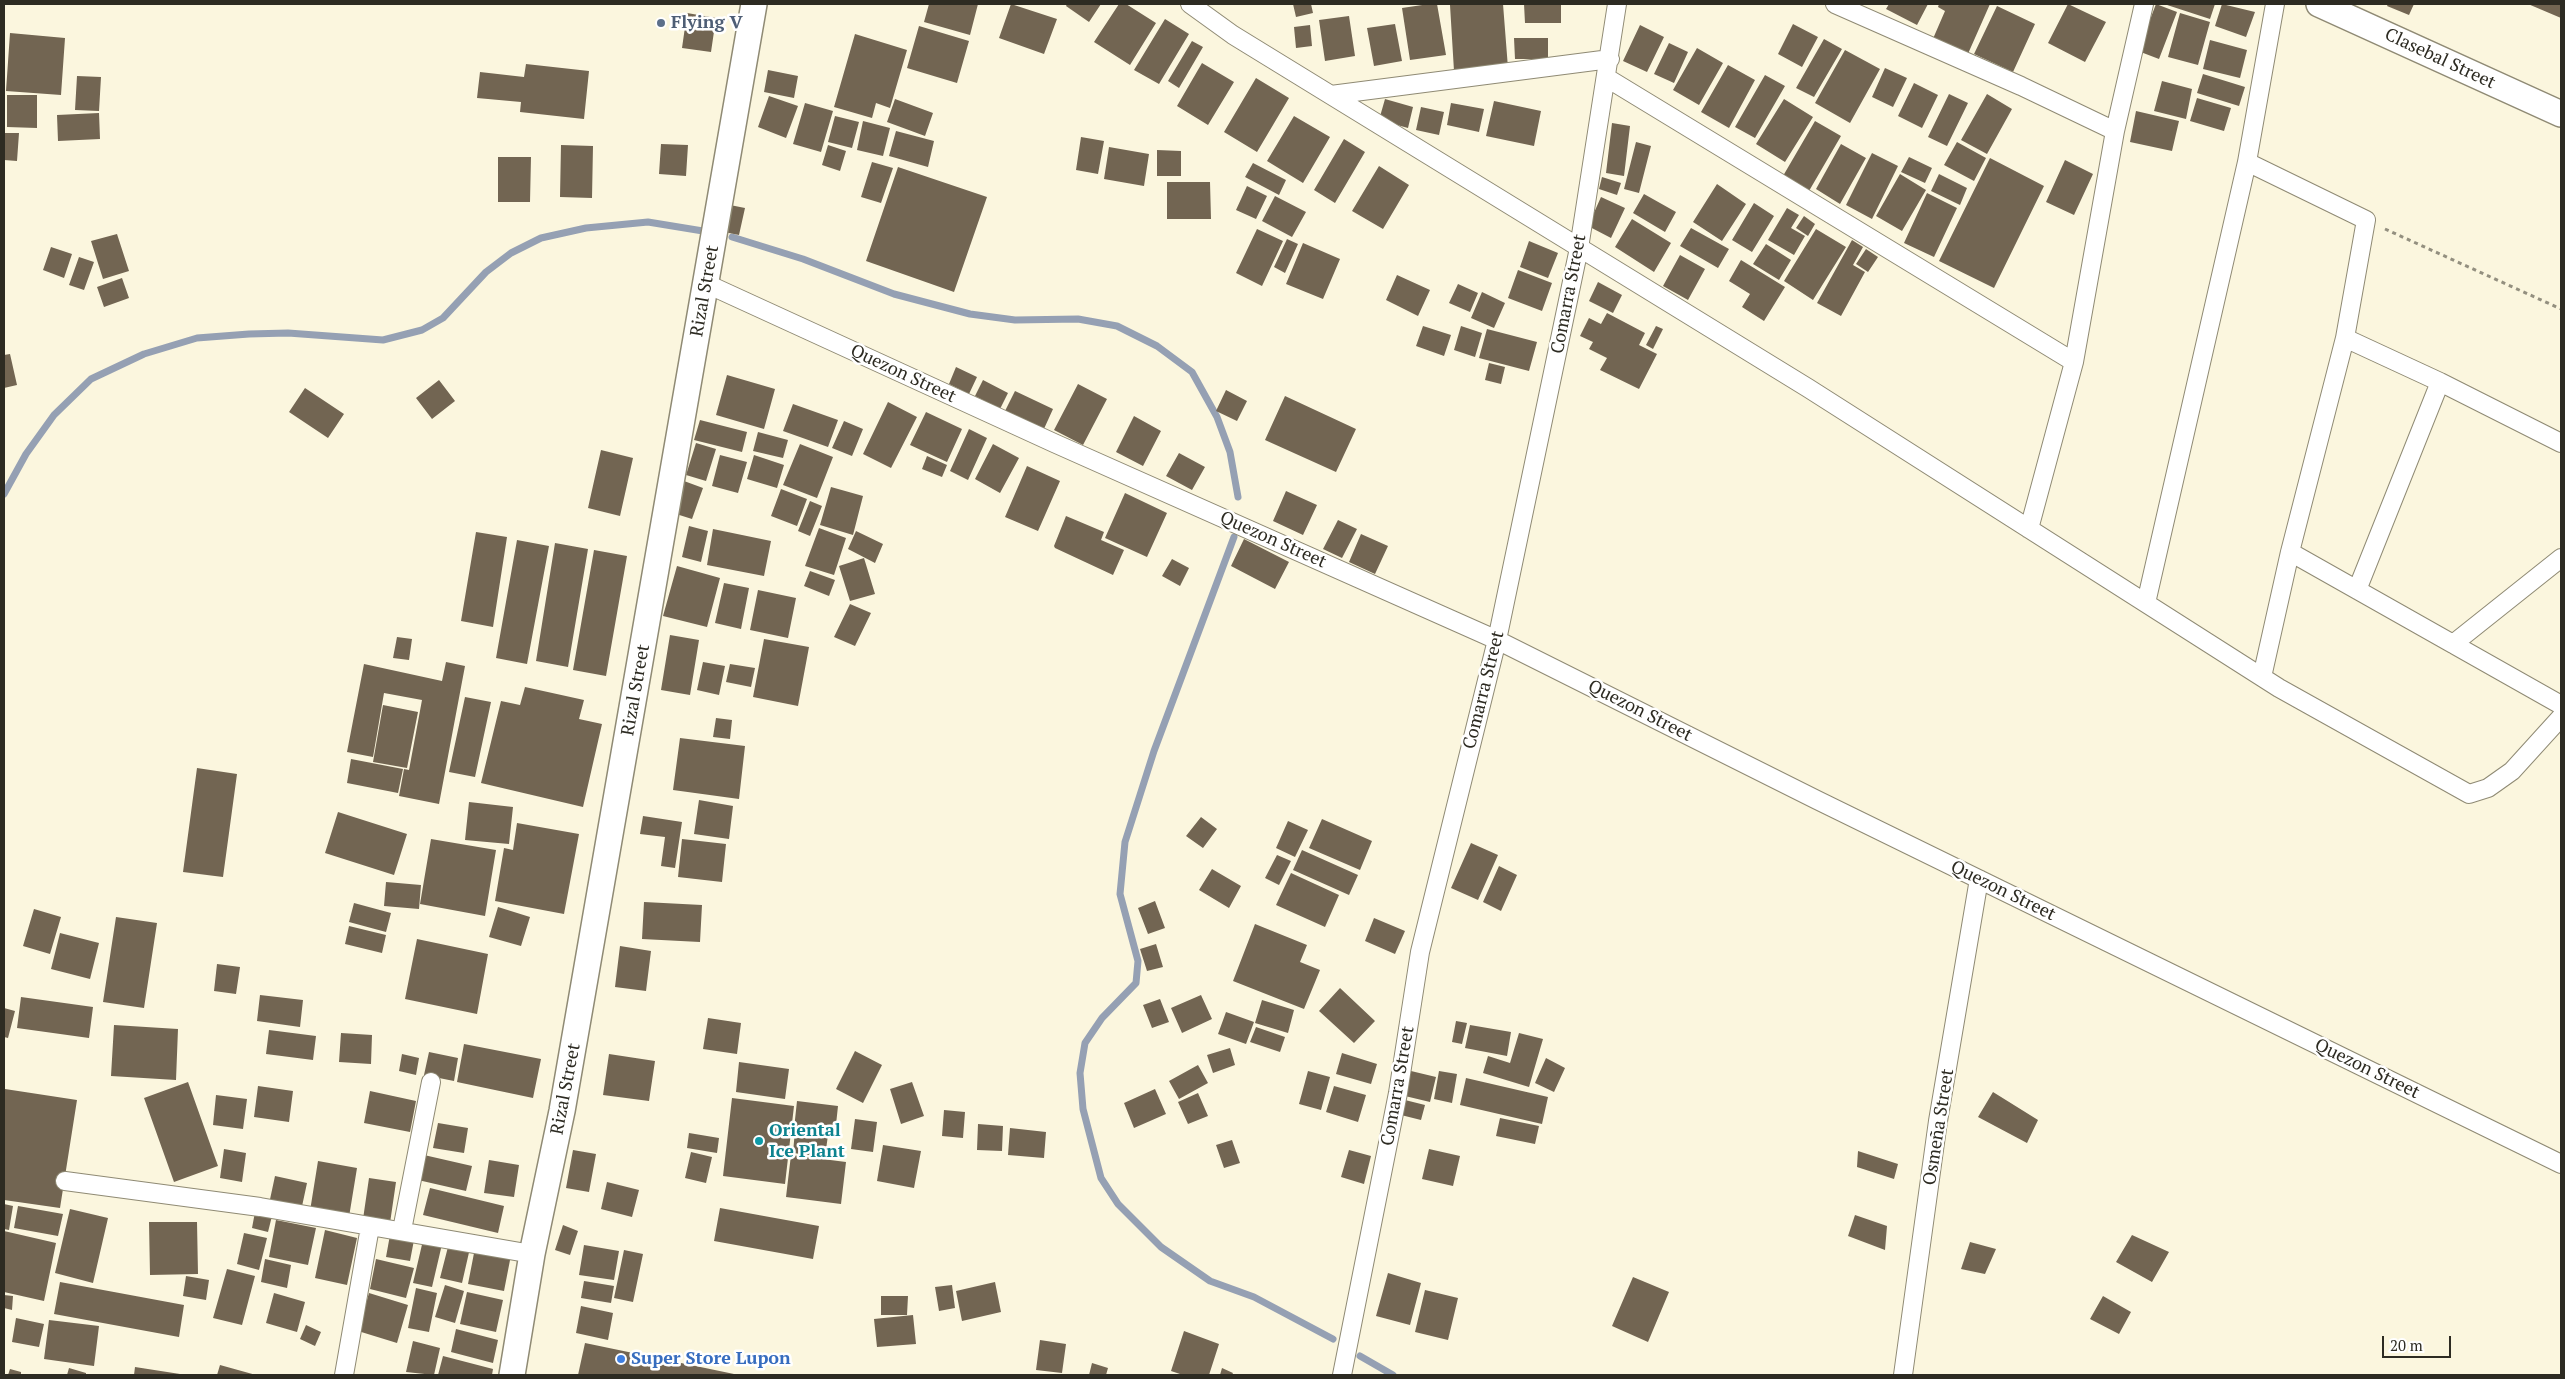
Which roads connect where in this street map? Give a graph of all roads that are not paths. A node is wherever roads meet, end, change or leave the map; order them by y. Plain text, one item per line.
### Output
1 (754, 4) edge
2 (1190, 4) edge
3 (1618, 4) edge
4 (1835, 4) edge
5 (2144, 4) edge
6 (2276, 4) edge
7 (2319, 4) edge
8 (1610, 59) junction
9 (1607, 78) junction
10 (1331, 96) junction
11 (2561, 114) edge
12 (2115, 131) junction
13 (2247, 162) junction
14 (1579, 248) junction
15 (707, 284) junction
16 (2345, 338) junction
17 (2074, 362) junction
18 (2440, 382) junction
19 (2561, 443) edge
20 (2029, 530) junction
21 (2290, 552) junction
22 (2561, 558) edge
23 (2356, 590) junction
24 (2146, 603) junction
25 (1492, 638) junction
26 (2452, 644) junction
27 (2262, 677) junction
28 (2561, 705) edge
29 (2561, 717) edge
30 (1978, 879) junction
31 (431, 1082) dead end
32 (2561, 1164) edge
33 (65, 1181) dead end
34 (370, 1227) junction
35 (402, 1230) junction
36 (532, 1254) junction
37 (344, 1375) edge
38 (512, 1375) edge
39 (1342, 1375) edge
40 (1903, 1375) edge

1 - 15 street, Rizal Street
2 - 10 street
3 - 8 street, Comarra Street
4 - 12 street
5 - 12 street
6 - 13 street
7 - 11 street, Clasebal Street
8 - 9 street, Comarra Street
8 - 10 street
9 - 14 street, Comarra Street
9 - 17 street
10 - 14 street
12 - 17 street
13 - 16 street
13 - 24 street
14 - 20 street
14 - 25 street, Comarra Street
15 - 25 street, Quezon Street
15 - 36 street, Rizal Street
16 - 18 street
16 - 21 street
17 - 20 street
18 - 19 street
18 - 23 street
20 - 24 street
21 - 23 street
21 - 27 street
22 - 26 street
23 - 26 street
24 - 27 street
25 - 30 street, Quezon Street
25 - 39 street, Comarra Street
26 - 28 street
27 - 29 street
30 - 32 street, Quezon Street
30 - 40 street, Osmeña Street
31 - 35 street
33 - 34 street
34 - 35 street
34 - 37 street
35 - 36 street
36 - 38 street, Rizal Street

